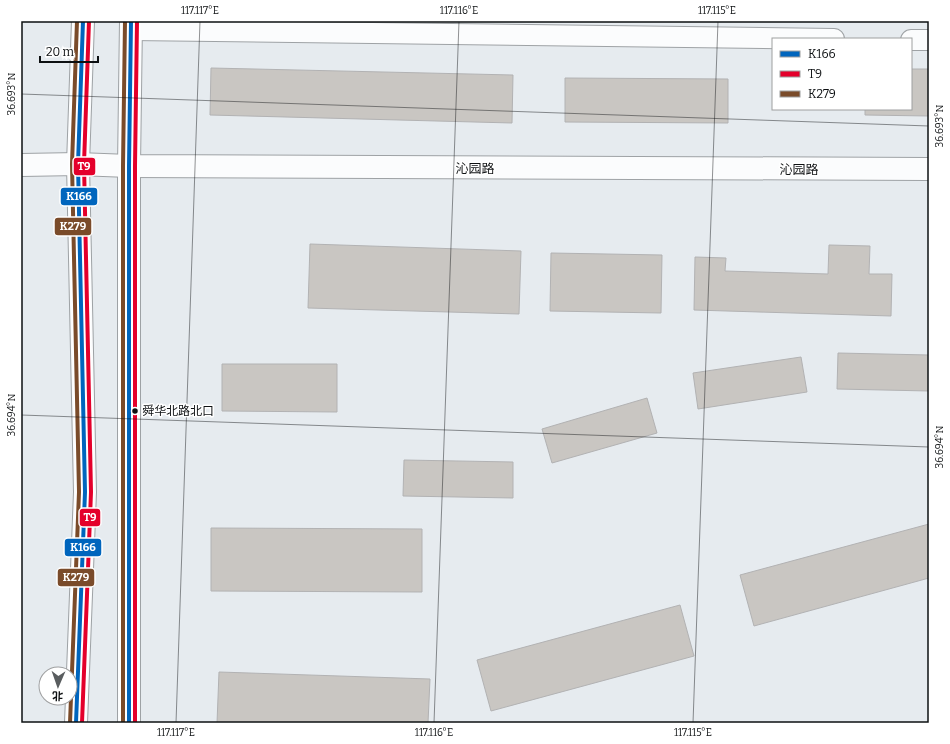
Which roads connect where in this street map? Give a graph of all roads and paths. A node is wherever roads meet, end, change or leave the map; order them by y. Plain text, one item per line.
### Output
1 (83, 21) edge
2 (804, 21) edge
3 (131, 26) edge
4 (772, 38) edge
5 (804, 38) edge
6 (912, 40) edge
7 (929, 40) edge
8 (78, 164) junction
9 (21, 165) edge
10 (129, 166) junction
11 (929, 169) edge
12 (76, 723) edge
13 (129, 723) edge

1 - 8 main road
2 - 5 street
3 - 4 street
3 - 10 main road
6 - 7 street
8 - 9 main road, 沁园路
8 - 10 main road, 沁园路
8 - 12 main road
10 - 11 main road, 沁园路
10 - 13 main road

